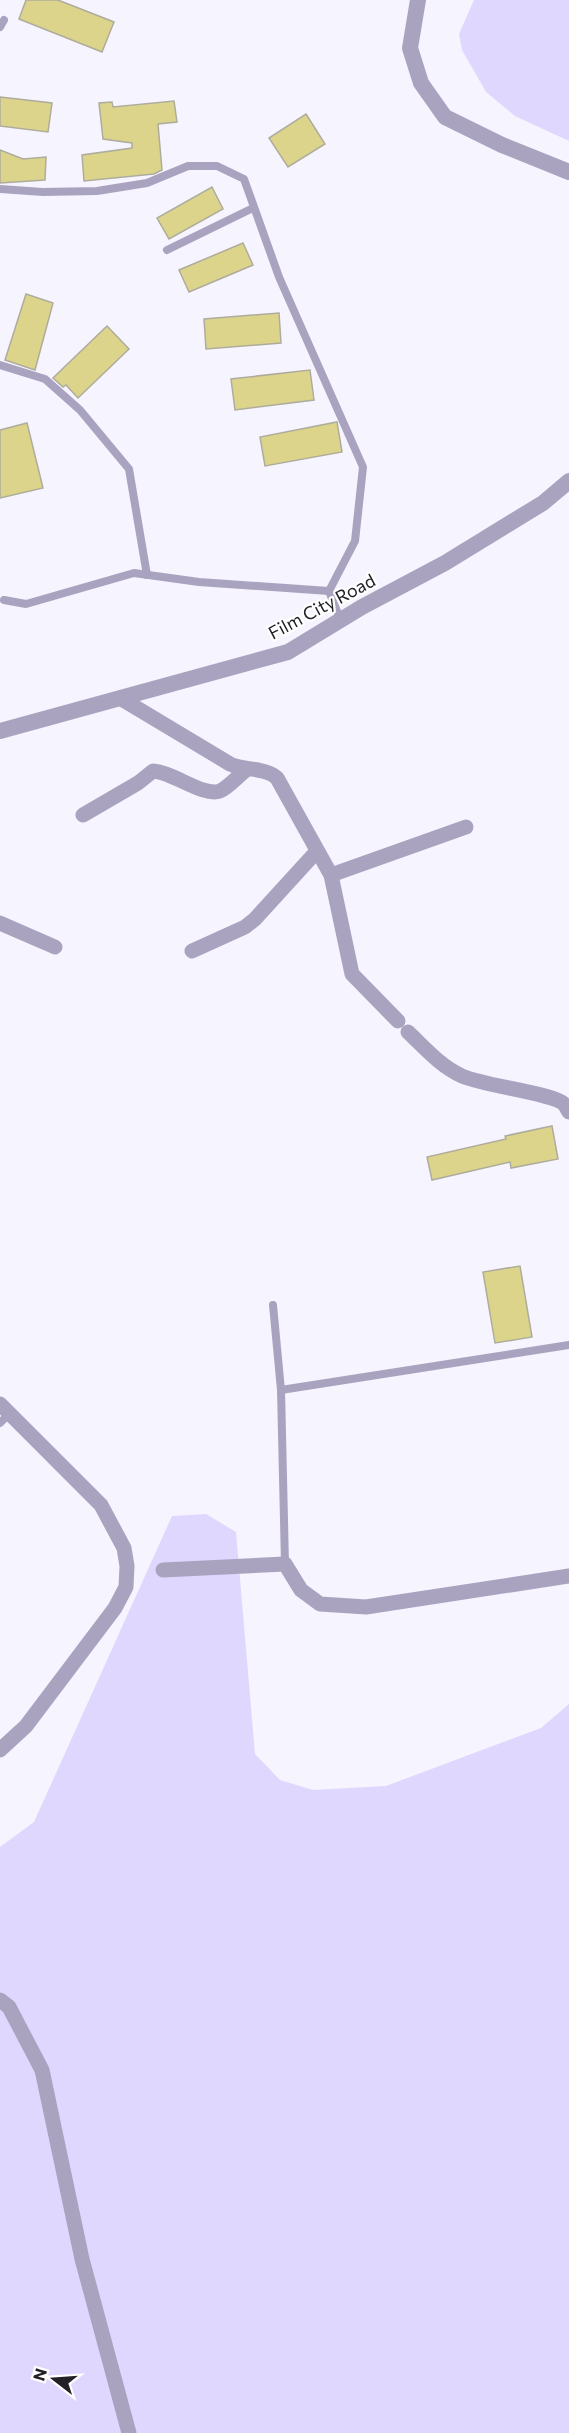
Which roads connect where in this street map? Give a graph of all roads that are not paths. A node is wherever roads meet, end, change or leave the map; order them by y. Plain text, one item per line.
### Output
1 (418, 0) edge
2 (569, 172) edge
3 (0, 189) edge
4 (253, 208) junction
5 (166, 250) dead end
6 (0, 365) edge
7 (569, 481) edge
8 (147, 575) junction
9 (329, 591) junction
10 (4, 600) dead end
11 (340, 619) junction
12 (120, 698) junction
13 (0, 731) edge
14 (246, 770) junction
15 (83, 815) dead end
16 (466, 827) dead end
17 (317, 851) junction
18 (331, 875) junction
19 (0, 923) edge
20 (55, 947) dead end
21 (192, 951) dead end
22 (569, 1112) edge
23 (273, 1305) dead end
24 (569, 1345) edge
25 (281, 1390) junction
26 (3, 1414) edge
27 (285, 1564) junction
28 (163, 1570) dead end
29 (569, 1576) edge
30 (0, 1750) edge
31 (0, 2000) edge
32 (129, 2433) edge

1 - 2 street
3 - 4 lane
4 - 5 lane
4 - 9 lane
6 - 8 lane
7 - 11 street, Film City Road
8 - 9 lane
8 - 10 lane
9 - 11 lane
11 - 12 street, Film City Road
12 - 13 street, Film City Road
12 - 14 street
14 - 15 street
14 - 17 street
16 - 18 street
17 - 18 street
17 - 21 street
18 - 22 street
19 - 20 street
23 - 25 lane
24 - 25 lane
25 - 27 lane
26 - 30 street
27 - 28 street
27 - 29 street
31 - 32 street

